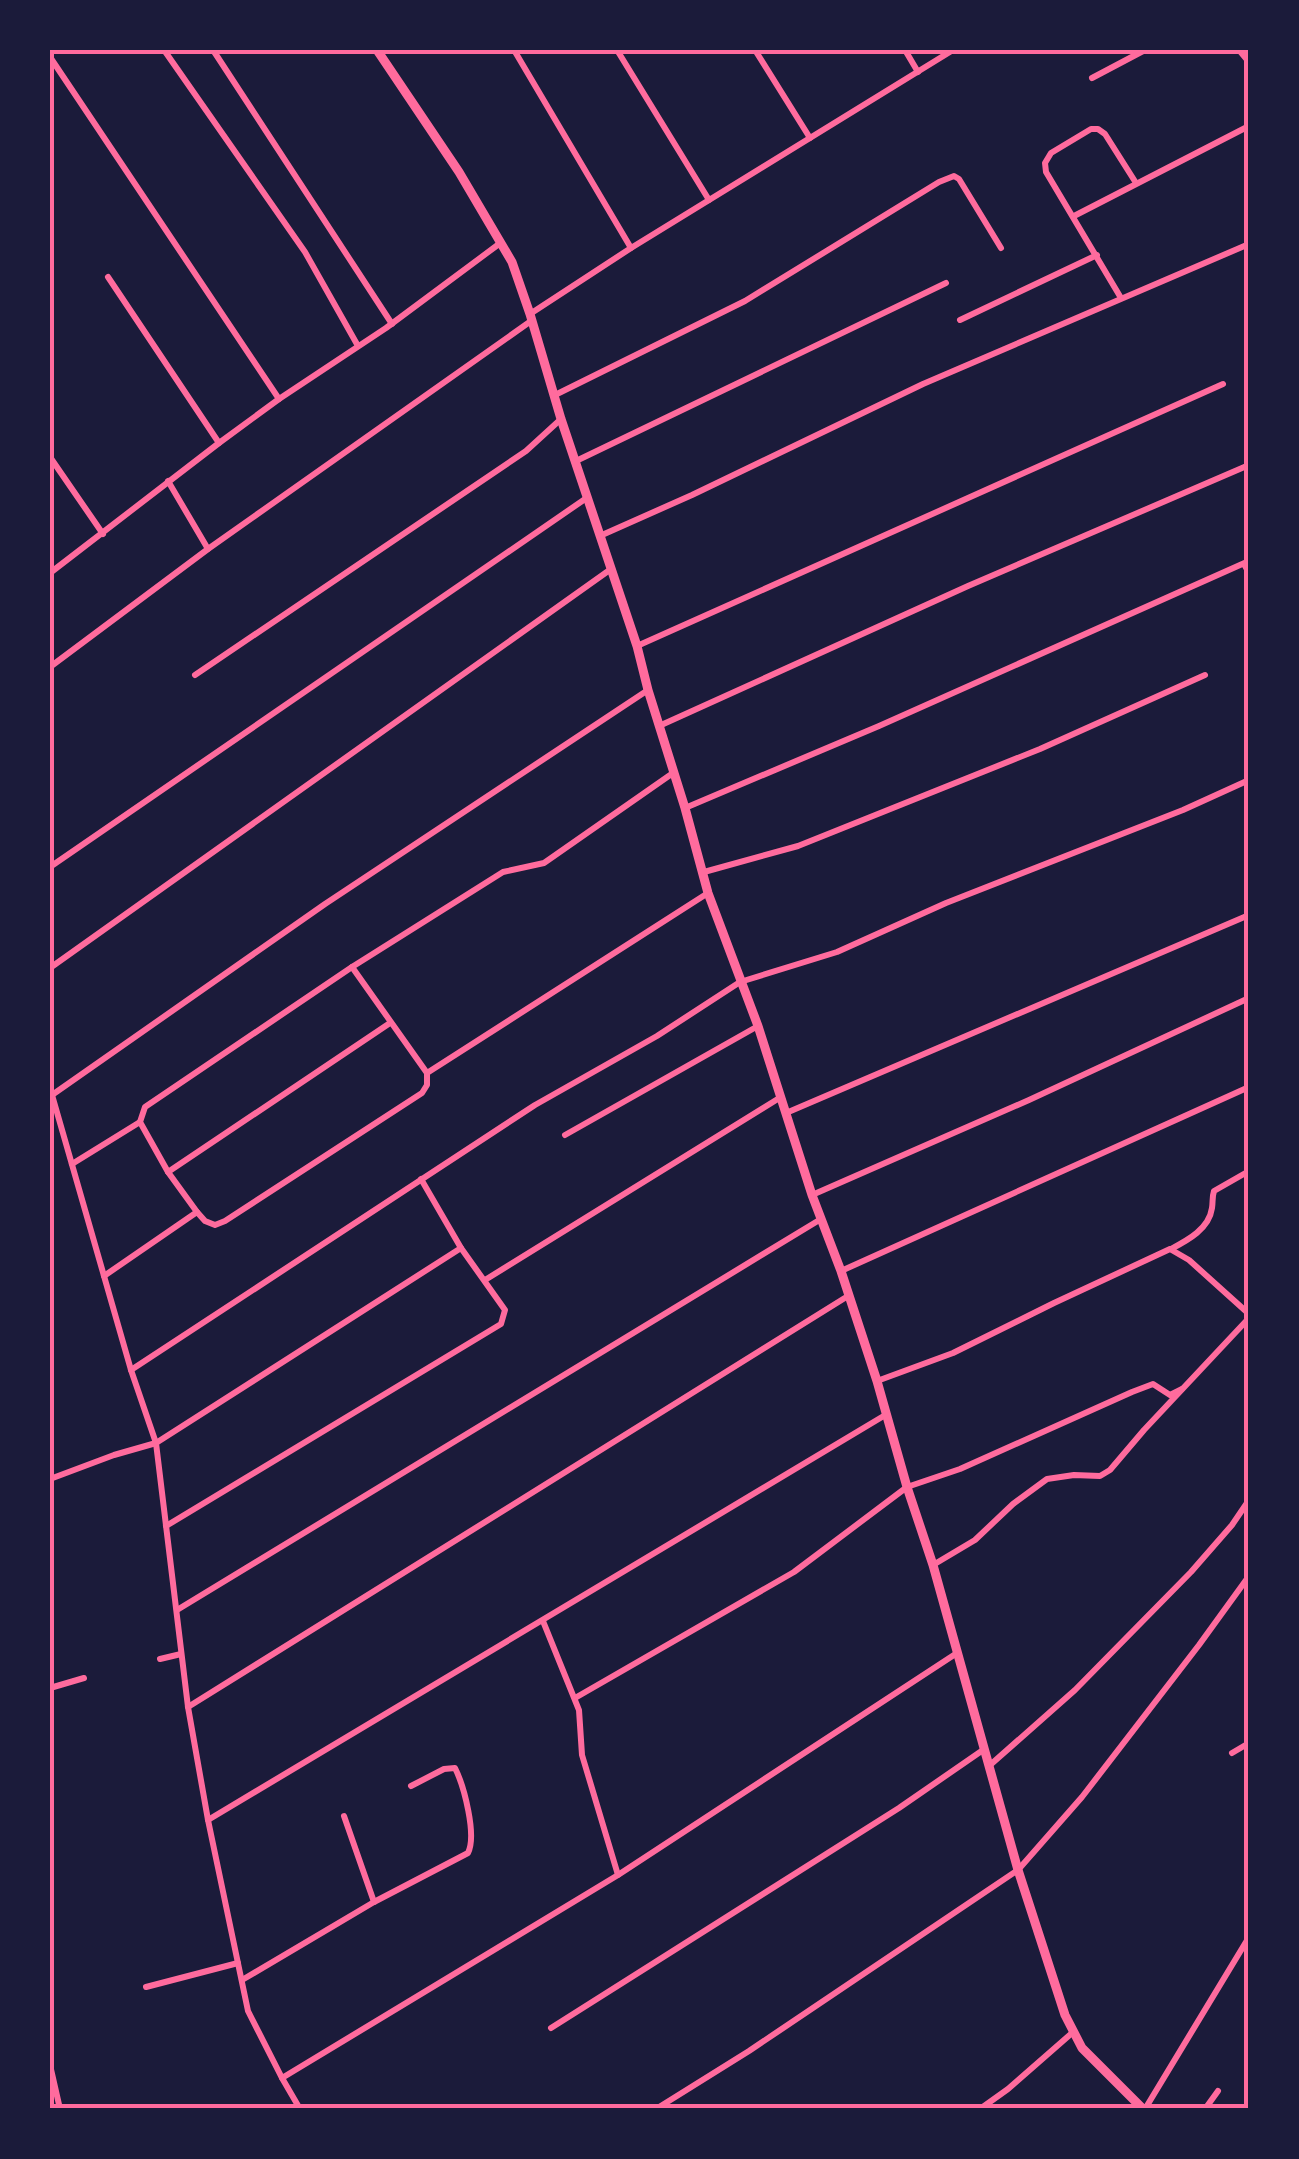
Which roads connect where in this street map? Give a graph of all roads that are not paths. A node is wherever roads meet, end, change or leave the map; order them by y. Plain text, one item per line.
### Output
1 (164, 50) edge
2 (213, 50) edge
3 (377, 50) edge
4 (514, 50) edge
5 (617, 50) edge
6 (754, 50) edge
7 (905, 50) edge
8 (953, 50) edge
9 (1145, 50) edge
10 (1239, 50) edge
11 (50, 57) edge
12 (1249, 62) edge
13 (918, 72) junction
14 (1092, 78) dead end
15 (1249, 126) edge
16 (810, 138) junction
17 (1136, 183) junction
18 (709, 200) junction
19 (1074, 216) junction
20 (500, 244) junction
21 (1249, 244) edge
22 (632, 248) junction
23 (1001, 248) dead end
24 (1096, 255) junction
25 (108, 277) dead end
26 (946, 283) dead end
27 (1121, 298) junction
28 (531, 317) junction
29 (960, 320) dead end
30 (392, 324) junction
31 (358, 346) junction
32 (1223, 384) dead end
33 (555, 395) junction
34 (279, 399) junction
35 (561, 419) junction
36 (219, 443) junction
37 (50, 456) edge
38 (576, 461) junction
39 (1249, 465) edge
40 (168, 481) junction
41 (589, 496) junction
42 (102, 534) junction
43 (602, 535) junction
44 (208, 549) junction
45 (1247, 562) edge
46 (611, 568) junction
47 (50, 573) edge
48 (1249, 573) edge
49 (637, 646) junction
50 (50, 667) edge
51 (195, 675) dead end
52 (1205, 676) dead end
53 (648, 690) junction
54 (659, 726) junction
55 (673, 773) junction
56 (1249, 780) edge
57 (686, 808) junction
58 (50, 868) edge
59 (704, 872) junction
60 (708, 893) junction
61 (1249, 915) edge
62 (352, 967) junction
63 (50, 968) edge
64 (740, 982) junction
65 (1249, 998) edge
66 (390, 1023) junction
67 (758, 1026) junction
68 (427, 1073) junction
69 (1249, 1087) edge
70 (51, 1092) edge
71 (781, 1097) junction
72 (786, 1113) junction
73 (140, 1122) junction
74 (565, 1136) dead end
75 (72, 1164) junction
76 (1249, 1170) edge
77 (168, 1172) junction
78 (421, 1179) junction
79 (812, 1195) junction
80 (197, 1212) junction
81 (822, 1220) junction
82 (461, 1248) junction
83 (1170, 1250) junction
84 (841, 1271) junction
85 (104, 1276) junction
86 (485, 1280) junction
87 (848, 1296) junction
88 (1249, 1316) edge
89 (132, 1370) junction
90 (877, 1380) junction
91 (1182, 1389) junction
92 (887, 1414) junction
93 (156, 1443) junction
94 (50, 1479) edge
95 (907, 1487) junction
96 (1249, 1500) edge
97 (166, 1526) junction
98 (933, 1565) junction
99 (1249, 1576) edge
100 (176, 1610) junction
101 (543, 1621) junction
102 (957, 1653) junction
103 (181, 1654) junction
104 (160, 1658) dead end
105 (84, 1678) dead end
106 (50, 1688) edge
107 (575, 1698) junction
108 (188, 1707) junction
109 (1249, 1743) edge
110 (983, 1750) junction
111 (1232, 1752) dead end
112 (988, 1766) junction
113 (411, 1786) dead end
114 (344, 1816) dead end
115 (208, 1820) junction
116 (1018, 1870) junction
117 (618, 1875) junction
118 (374, 1902) junction
119 (1249, 1937) edge
120 (238, 1963) junction
121 (242, 1980) junction
122 (146, 1987) dead end
123 (551, 2028) dead end
124 (1072, 2034) junction
125 (50, 2065) edge
126 (282, 2078) junction
127 (1218, 2092) dead end
128 (60, 2109) edge
129 (300, 2109) edge
130 (656, 2109) edge
131 (980, 2109) edge
132 (1144, 2109) edge
133 (1205, 2109) edge

1 - 31 street
2 - 30 street
3 - 20 street
4 - 22 street
5 - 18 street
6 - 16 street
7 - 13 street
8 - 13 street
9 - 14 street
10 - 12 street
11 - 34 street
13 - 16 street
15 - 17 street
16 - 18 street
17 - 19 street
17 - 19 street
18 - 22 street
19 - 24 street
20 - 28 street
20 - 30 street
21 - 27 street
22 - 28 street
23 - 33 street
24 - 27 street
24 - 29 street
25 - 36 street
26 - 38 street
27 - 43 street
28 - 33 street
28 - 44 street
30 - 31 street
31 - 34 street
32 - 49 street
33 - 35 street
34 - 36 street
35 - 38 street
35 - 51 street
36 - 40 street
37 - 42 street
38 - 41 street
39 - 54 street
40 - 42 street
40 - 44 street
41 - 43 street
41 - 58 street
42 - 47 street
43 - 46 street
44 - 50 street
45 - 48 street
45 - 57 street
46 - 49 street
46 - 63 street
49 - 53 street
52 - 59 street
53 - 54 street
53 - 70 street
54 - 55 street
55 - 57 street
55 - 62 street
56 - 64 street
57 - 59 street
59 - 60 street
60 - 64 street
60 - 68 street
61 - 72 street
62 - 66 street
62 - 73 street
64 - 67 street
64 - 78 street
65 - 79 street
66 - 68 street
66 - 77 street
67 - 71 street
67 - 74 street
68 - 80 street
69 - 84 street
70 - 75 street
71 - 72 street
71 - 86 street
72 - 79 street
73 - 75 street
73 - 77 street
75 - 85 street
76 - 83 street
77 - 80 street
78 - 82 street
78 - 89 street
79 - 81 street
80 - 85 street
81 - 84 street
81 - 100 street
82 - 86 street
82 - 93 street
83 - 88 street
83 - 90 street
84 - 87 street
85 - 89 street
86 - 97 street
87 - 90 street
87 - 108 street
88 - 91 street
89 - 93 street
90 - 92 street
91 - 95 street
91 - 98 street
92 - 95 street
92 - 101 street
93 - 94 street
93 - 97 street
95 - 98 street
95 - 107 street
96 - 112 street
97 - 100 street
98 - 102 street
99 - 116 street
100 - 103 street
101 - 107 street
101 - 115 street
102 - 110 street
102 - 117 street
103 - 104 street
103 - 108 street
105 - 106 street
107 - 117 street
108 - 115 street
109 - 111 street
110 - 112 street
110 - 123 street
112 - 116 street
113 - 118 street
114 - 118 street
115 - 120 street
116 - 124 street
116 - 130 street
117 - 126 street
118 - 121 street
119 - 132 street
120 - 121 street
120 - 122 street
121 - 126 street
124 - 131 street
124 - 132 street
125 - 128 street
126 - 129 street
127 - 133 street

